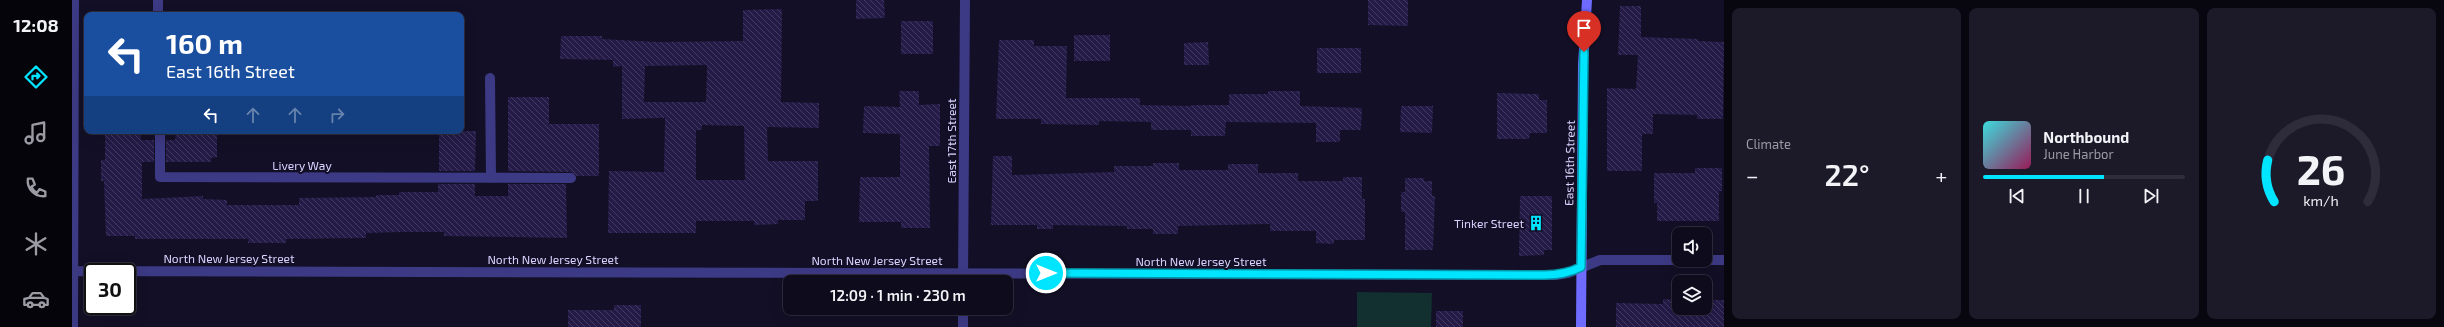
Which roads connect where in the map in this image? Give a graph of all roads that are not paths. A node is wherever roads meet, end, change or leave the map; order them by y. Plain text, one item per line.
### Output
1 (74, 0) edge
2 (158, 0) edge
3 (965, 0) edge
4 (1587, 0) edge
5 (158, 12) edge
6 (490, 78) dead end
7 (160, 134) edge
8 (491, 178) junction
9 (571, 178) dead end
10 (1672, 260) edge
11 (1712, 260) edge
12 (1724, 260) edge
13 (1581, 267) junction
14 (72, 271) edge
15 (963, 275) edge
16 (783, 277) edge
17 (1013, 278) edge
18 (963, 315) edge
19 (73, 327) edge
20 (963, 327) edge
21 (1581, 327) edge

1 - 14 street
2 - 5 street
3 - 15 street, East 17th Street
4 - 13 main road, East 16th Street
6 - 8 street
7 - 8 street, Livery Way
8 - 9 street, Livery Way
10 - 13 street, North New Jersey Street
11 - 12 street
13 - 17 street, North New Jersey Street
13 - 21 main road, East 16th Street
14 - 16 street, North New Jersey Street
14 - 19 street
18 - 20 street

